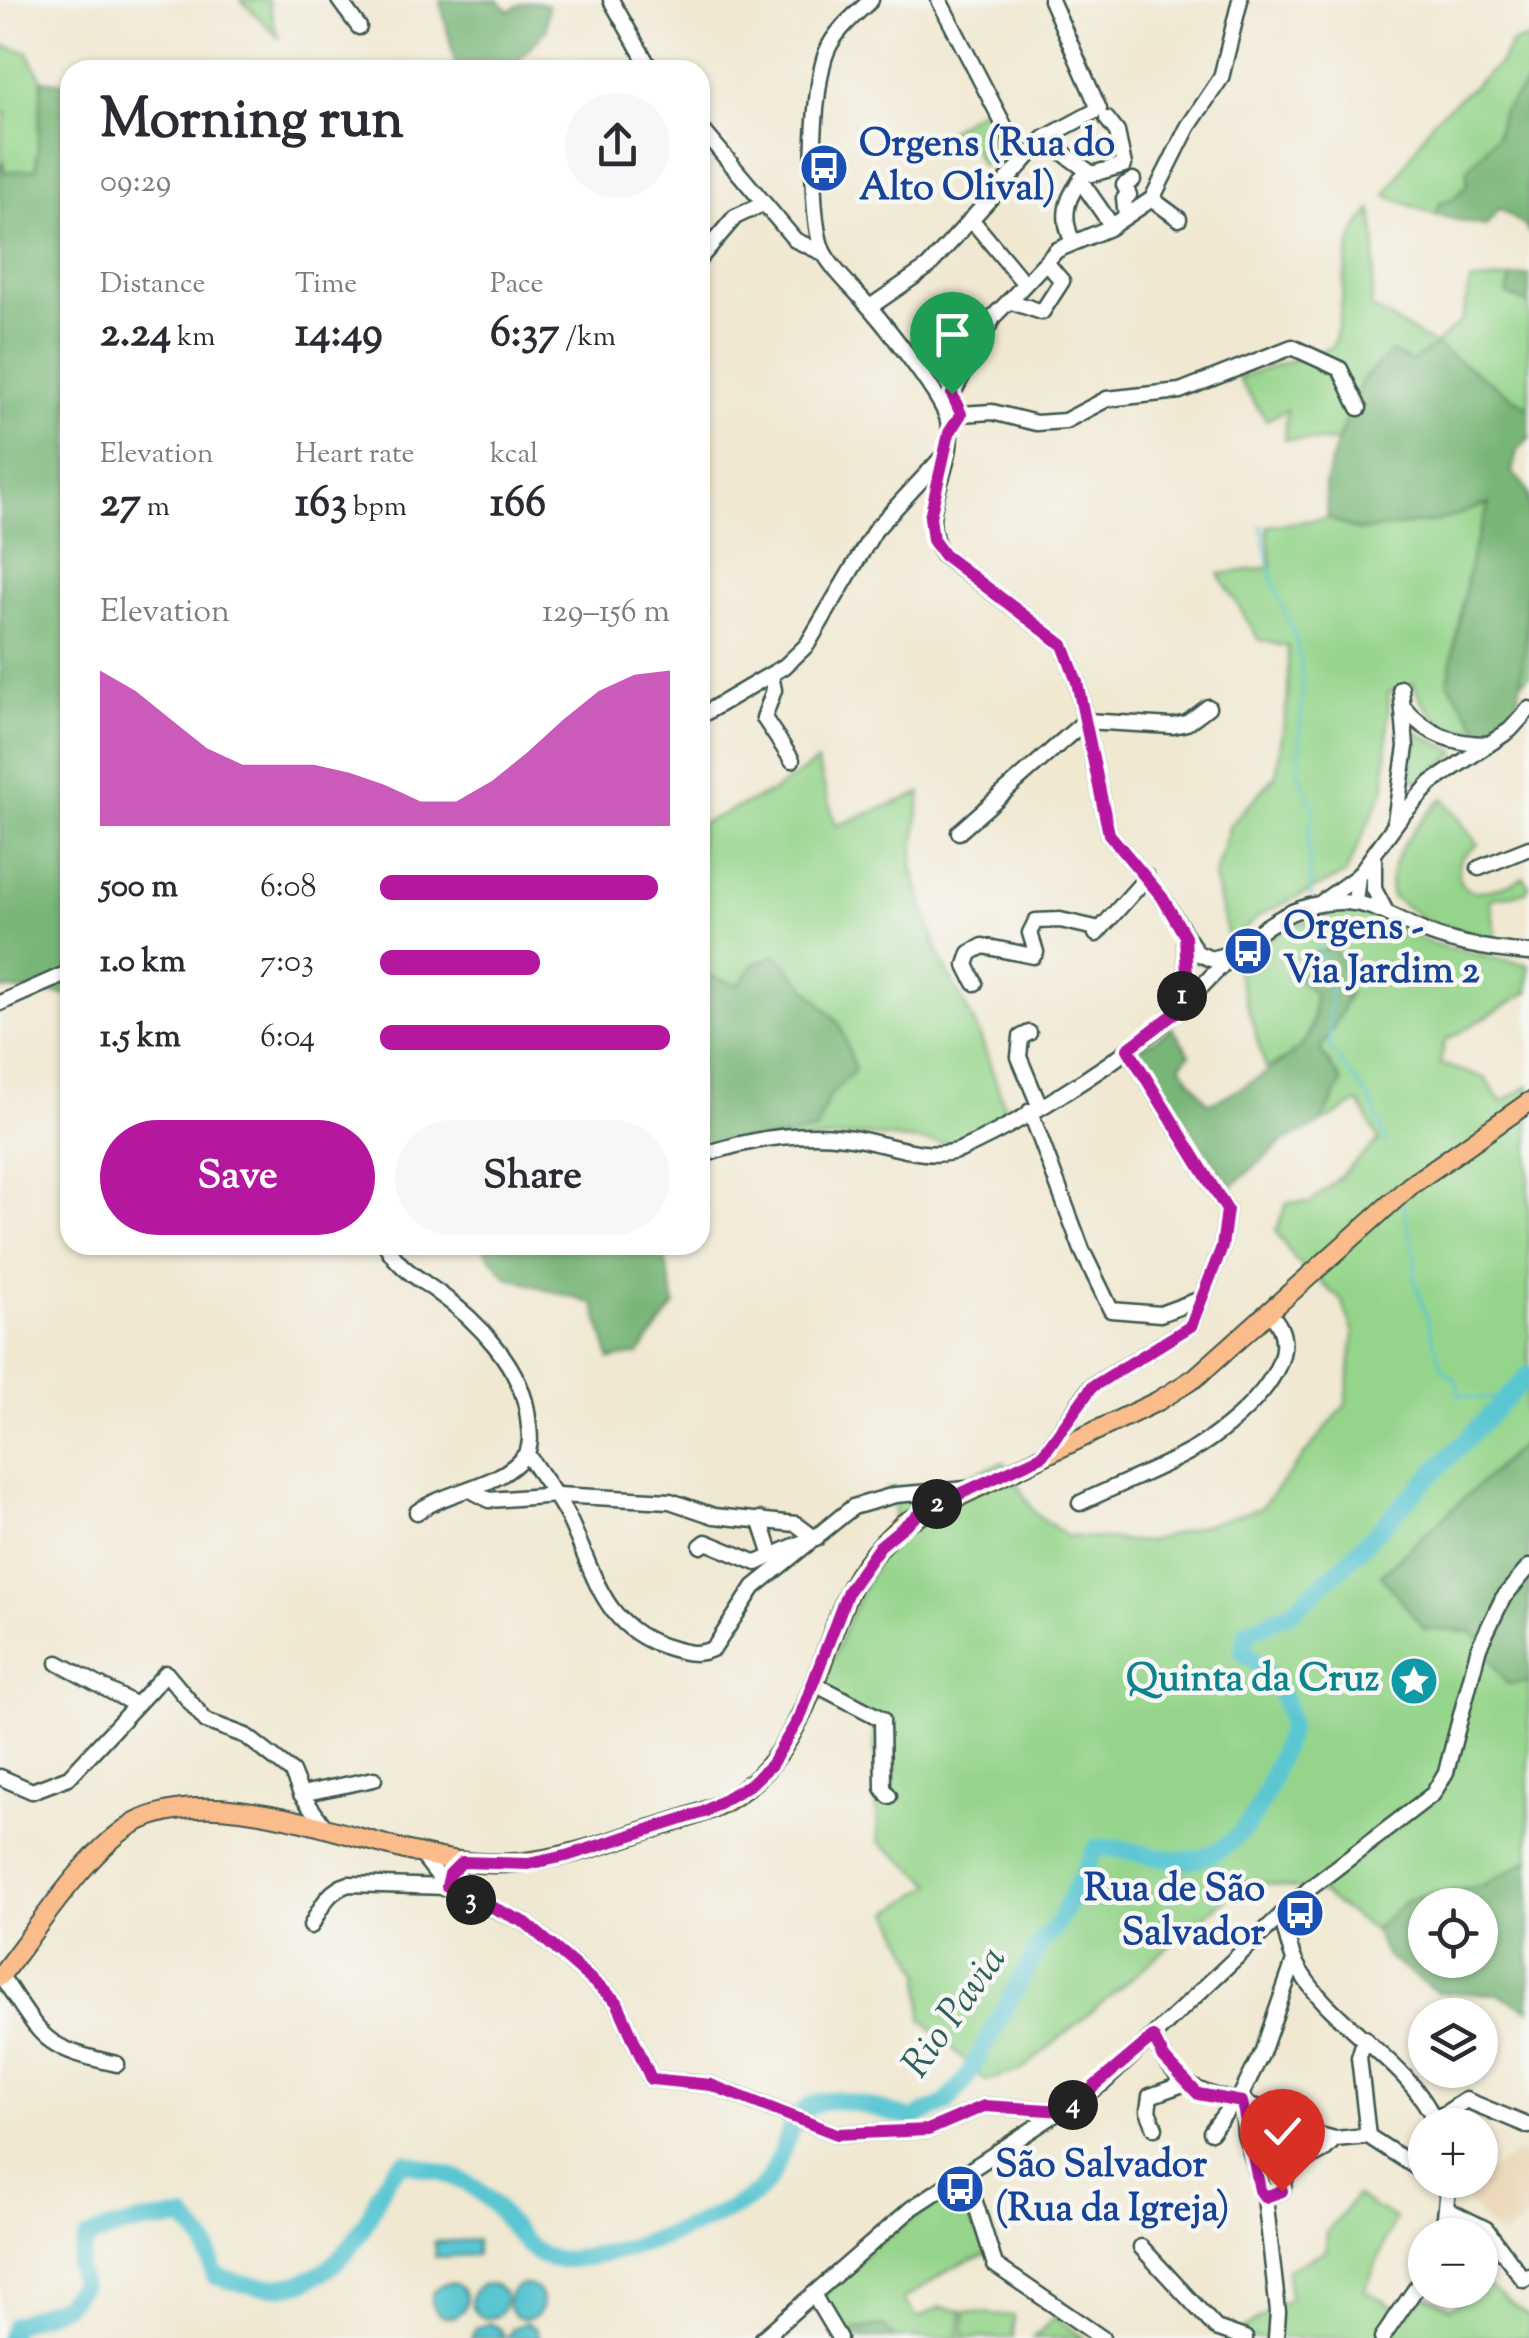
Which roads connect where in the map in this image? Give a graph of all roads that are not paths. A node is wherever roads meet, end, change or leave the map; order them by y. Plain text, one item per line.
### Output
1 (340, 0) edge
2 (611, 0) edge
3 (871, 0) edge
4 (938, 0) edge
5 (1051, 0) edge
6 (1240, 1) edge
7 (359, 27) dead end
8 (644, 60) edge
9 (1103, 114) junction
10 (710, 139) edge
11 (1044, 139) junction
12 (1023, 162) junction
13 (1113, 168) junction
14 (1083, 176) junction
15 (1152, 200) junction
16 (764, 204) junction
17 (1126, 216) junction
18 (1179, 219) dead end
19 (970, 220) junction
20 (780, 223) junction
21 (1112, 226) junction
22 (815, 228) junction
23 (1073, 242) junction
24 (710, 247) edge
25 (824, 252) junction
26 (1046, 262) junction
27 (1024, 283) junction
28 (1009, 301) junction
29 (870, 308) junction
30 (931, 391) junction
31 (952, 394) junction
32 (1359, 408) dead end
33 (961, 414) junction
34 (949, 433) junction
35 (947, 452) junction
36 (771, 676) junction
37 (1401, 688) dead end
38 (1208, 707) dead end
39 (1405, 708) junction
40 (1529, 709) edge
41 (710, 710) edge
42 (1085, 721) junction
43 (1490, 744) junction
44 (792, 760) dead end
45 (1394, 826) junction
46 (958, 832) dead end
47 (1529, 848) edge
48 (1478, 868) dead end
49 (1368, 870) junction
50 (1147, 877) junction
51 (1356, 903) junction
52 (1319, 904) junction
53 (1385, 910) junction
54 (1235, 952) junction
55 (1529, 953) edge
56 (1195, 956) junction
57 (60, 976) edge
58 (1208, 980) junction
59 (975, 983) dead end
60 (1, 1001) edge
61 (1178, 1011) junction
62 (1028, 1033) dead end
63 (1128, 1049) junction
64 (1529, 1102) edge
65 (1034, 1108) junction
66 (710, 1153) edge
67 (392, 1255) edge
68 (1202, 1299) junction
69 (1270, 1314) junction
70 (1070, 1414) junction
71 (1090, 1434) junction
72 (1063, 1437) junction
73 (526, 1454) junction
74 (469, 1489) junction
75 (557, 1495) junction
76 (895, 1495) junction
77 (920, 1503) junction
78 (1080, 1503) dead end
79 (417, 1512) dead end
80 (760, 1519) junction
81 (904, 1523) junction
82 (816, 1540) junction
83 (701, 1546) dead end
84 (772, 1556) junction
85 (1529, 1567) edge
86 (58, 1663) dead end
87 (815, 1684) junction
88 (136, 1706) junction
89 (0, 1777) edge
90 (374, 1779) dead end
91 (301, 1794) junction
92 (889, 1796) dead end
93 (328, 1831) junction
94 (421, 1854) junction
95 (453, 1860) junction
96 (444, 1883) junction
97 (1282, 1918) junction
98 (312, 1926) dead end
99 (1294, 1961) junction
100 (0, 1976) edge
101 (1153, 2037) junction
102 (1365, 2038) junction
103 (117, 2064) dead end
104 (1186, 2083) junction
105 (1238, 2101) junction
106 (1028, 2108) junction
107 (1426, 2108) edge
108 (1455, 2108) edge
109 (1485, 2108) edge
110 (1065, 2111) junction
111 (1498, 2113) edge
112 (1244, 2119) junction
113 (1043, 2124) junction
114 (1529, 2126) edge
115 (1155, 2128) dead end
116 (1293, 2128) junction
117 (1211, 2132) dead end
118 (1368, 2136) junction
119 (1334, 2139) junction
120 (1408, 2162) edge
121 (966, 2174) junction
122 (1265, 2197) junction
123 (1449, 2198) edge
124 (1448, 2210) junction
125 (1446, 2218) edge
126 (1142, 2247) dead end
127 (1529, 2276) edge
128 (814, 2296) junction
129 (1408, 2300) edge
130 (763, 2338) edge
131 (839, 2338) edge
132 (1102, 2338) edge
133 (1246, 2338) edge
134 (1276, 2338) edge
135 (1382, 2338) edge

1 - 7 street
2 - 8 street
3 - 22 street
4 - 12 street
5 - 9 street
6 - 15 street
9 - 11 street
9 - 13 street
10 - 16 street
11 - 12 street
11 - 14 street
12 - 19 street
13 - 14 street
13 - 17 street
14 - 21 street
14 - 23 street
15 - 17 street
15 - 18 street
16 - 20 street
16 - 24 street
17 - 21 street
19 - 27 street
19 - 29 street
20 - 22 street
20 - 25 street
21 - 23 street
22 - 25 street
23 - 26 street
25 - 29 street
26 - 27 street
26 - 28 street
27 - 28 street
28 - 31 street
29 - 30 street
30 - 31 street
30 - 34 street
31 - 33 street
32 - 33 street
33 - 34 street
34 - 35 street
35 - 36 street
35 - 42 street
36 - 41 street
36 - 44 street
37 - 39 street
38 - 42 street
39 - 43 street
39 - 45 street
40 - 43 street
42 - 46 street
42 - 50 street
43 - 45 street
45 - 49 street
47 - 48 street
49 - 51 street
49 - 52 street
49 - 53 street
50 - 56 street
50 - 59 street
51 - 52 street
51 - 53 street
52 - 54 street
53 - 55 street
54 - 56 street
54 - 58 street
56 - 58 street
56 - 61 street
57 - 60 street
58 - 61 street
61 - 63 street
62 - 65 street
63 - 65 street
63 - 68 street
64 - 69 main road
65 - 66 street
65 - 68 street
67 - 73 street
68 - 70 street
69 - 71 main road
69 - 78 street
70 - 71 street
70 - 72 street
71 - 72 main road
72 - 77 main road
73 - 74 street
73 - 75 street
74 - 75 street
74 - 79 street
75 - 80 street
75 - 82 street
76 - 77 street
76 - 81 street
76 - 82 street
77 - 81 main road
80 - 82 street
80 - 84 street
81 - 87 main road
82 - 84 street
83 - 84 street
85 - 97 street
86 - 88 street
87 - 92 street
87 - 95 main road
88 - 89 street
88 - 91 street
90 - 91 street
91 - 93 street
93 - 94 main road
93 - 100 main road
94 - 95 main road
94 - 96 street
95 - 96 street
96 - 98 street
96 - 106 street
97 - 99 street
97 - 101 street
99 - 102 street
99 - 105 street
100 - 103 street
101 - 104 street
101 - 110 street
102 - 107 street
102 - 118 street
104 - 105 street
104 - 115 street
105 - 112 street
105 - 116 street
105 - 117 street
106 - 110 street
106 - 113 street
108 - 109 street
110 - 113 street
111 - 114 street
112 - 116 street
112 - 122 street
113 - 121 street
116 - 119 street
118 - 119 street
118 - 120 street
119 - 122 street
121 - 128 street
121 - 132 street
122 - 134 street
123 - 124 street
124 - 125 street
124 - 127 street
126 - 133 street
128 - 130 street
128 - 131 street
129 - 135 street

